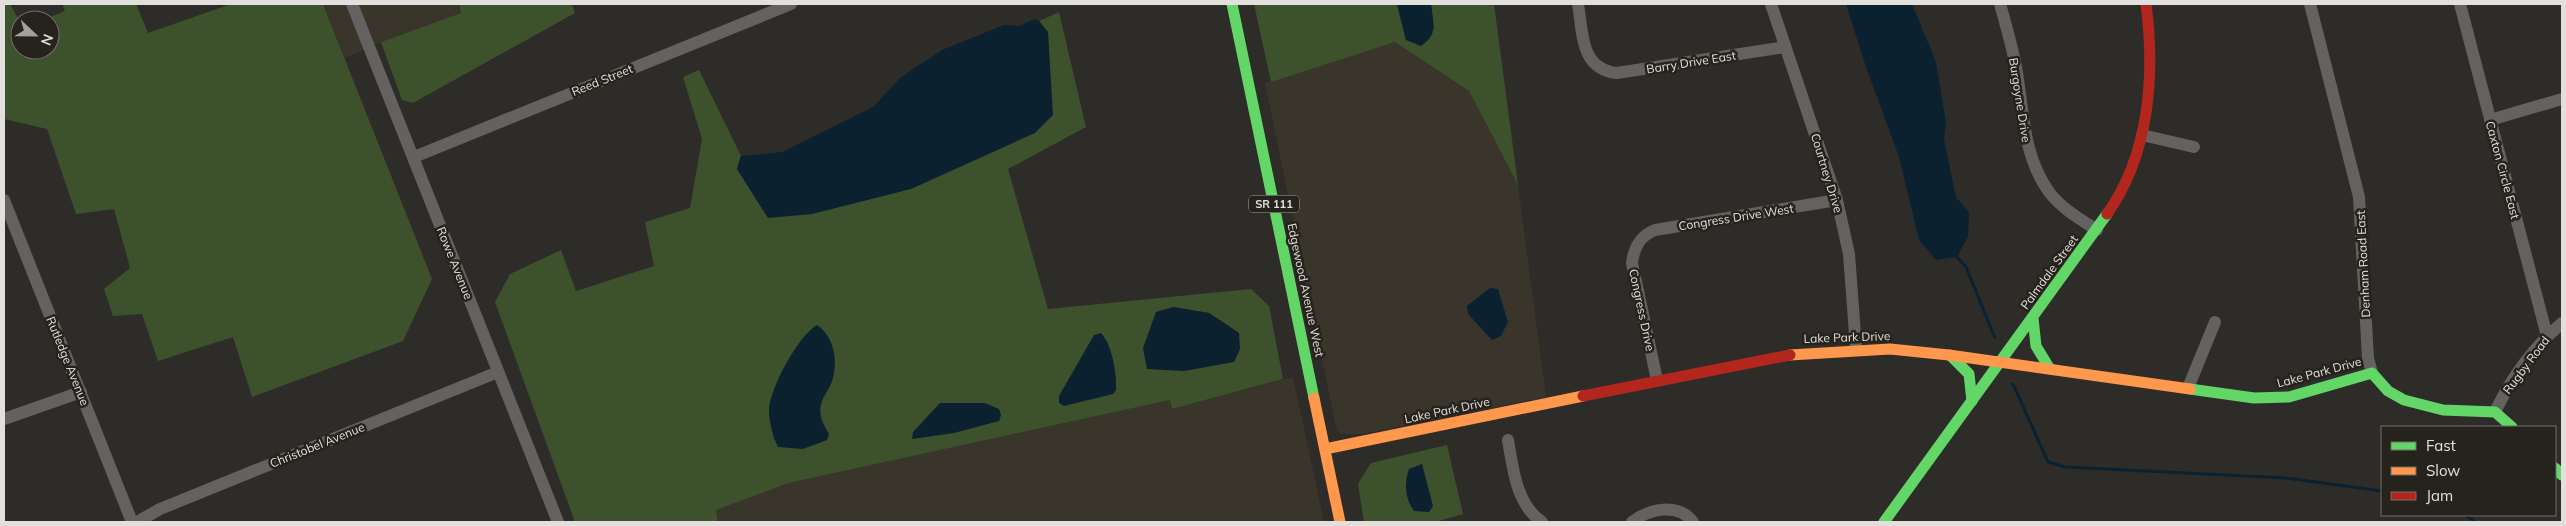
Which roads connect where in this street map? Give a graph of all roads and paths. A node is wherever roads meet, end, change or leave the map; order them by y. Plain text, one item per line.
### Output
1 (352, 4) edge
2 (791, 4) edge
3 (1232, 4) edge
4 (1578, 4) edge
5 (1771, 4) edge
6 (2000, 4) edge
7 (2146, 4) edge
8 (2310, 4) edge
9 (2460, 4) edge
10 (1785, 47) junction
11 (2562, 99) edge
12 (2490, 120) junction
13 (2142, 135) junction
14 (2194, 148) dead end
15 (414, 157) junction
16 (4, 200) edge
17 (1837, 200) junction
18 (2096, 230) junction
19 (1638, 241) joint
20 (2033, 318) junction
21 (2216, 322) dead end
22 (2562, 323) edge
23 (2547, 336) junction
24 (1856, 348) junction
25 (1949, 355) junction
26 (2000, 362) junction
27 (2050, 369) junction
28 (498, 372) junction
29 (2372, 373) junction
30 (1656, 380) junction
31 (2188, 388) junction
32 (80, 392) junction
33 (1972, 401) junction
34 (2495, 412) junction
35 (4, 420) edge
36 (2511, 426) edge
37 (1508, 440) dead end
38 (1326, 449) junction
39 (553, 521) edge
40 (132, 522) edge
41 (137, 522) edge
42 (1340, 522) edge
43 (1541, 522) edge
44 (1632, 522) edge
45 (1693, 522) edge
46 (1884, 522) edge

1 - 15 street, Rowe Avenue
2 - 15 street, Reed Street
3 - 38 street, Edgewood Avenue West / SR 111
4 - 10 street, Barry Drive East
5 - 10 street, Courtney Drive
6 - 18 street, Burgoyne Drive
7 - 13 street, Palmdale Street
8 - 29 street, Denham Road East
9 - 12 street, Caxton Circle East
10 - 17 street, Courtney Drive
11 - 12 street
12 - 23 street, Caxton Circle East
13 - 14 street
13 - 18 street, Palmdale Street
15 - 28 street, Rowe Avenue
16 - 32 street, Rutledge Avenue
17 - 19 street, Congress Drive West
17 - 24 street, Courtney Drive
18 - 20 street, Palmdale Street
19 - 30 street, Congress Drive
20 - 26 street, Palmdale Street
20 - 27 street
21 - 31 street
22 - 23 street, Rugby Road
23 - 34 street, Rugby Road
24 - 25 street, Lake Park Drive
24 - 30 street, Lake Park Drive
25 - 26 street, Lake Park Drive
25 - 33 street
26 - 27 street, Lake Park Drive
26 - 33 street, Palmdale Street
27 - 31 street, Lake Park Drive
28 - 39 street, Rowe Avenue
28 - 41 street, Christobel Avenue
29 - 31 street, Lake Park Drive
29 - 34 street
30 - 38 street, Lake Park Drive
32 - 35 street
32 - 40 street, Rutledge Avenue
33 - 46 street, Palmdale Street
34 - 36 street
37 - 43 street
38 - 42 street, Edgewood Avenue West / SR 111
44 - 45 street

